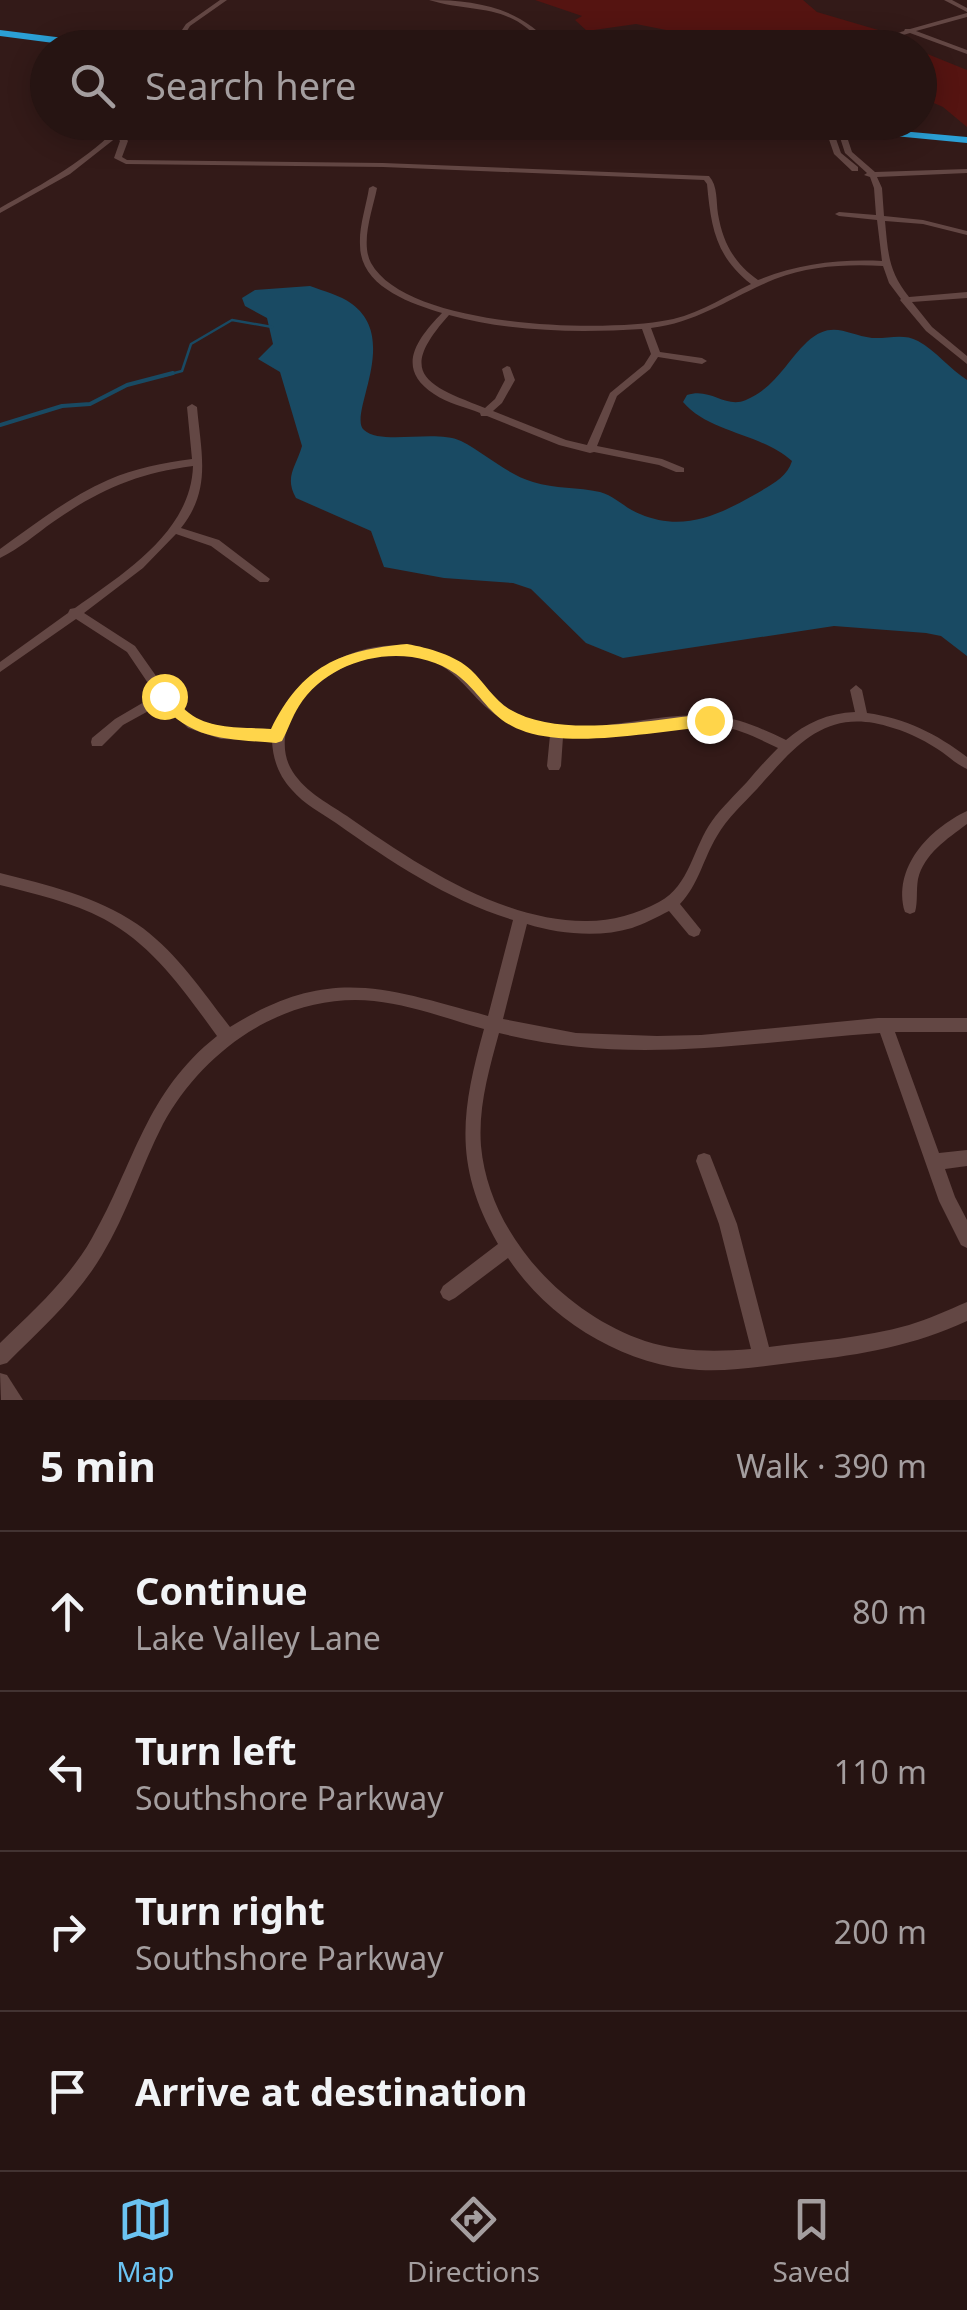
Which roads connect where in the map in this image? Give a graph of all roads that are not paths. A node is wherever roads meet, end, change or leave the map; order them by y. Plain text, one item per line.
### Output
1 (224, 0) edge
2 (432, 0) edge
3 (947, 0) edge
4 (967, 14) edge
5 (185, 30) edge
6 (534, 30) edge
7 (913, 30) edge
8 (0, 33) edge
9 (30, 37) edge
10 (937, 41) edge
11 (967, 52) edge
12 (937, 137) edge
13 (109, 140) edge
14 (123, 140) edge
15 (836, 140) edge
16 (967, 140) edge
17 (967, 171) edge
18 (870, 177) junction
19 (373, 188) dead end
20 (0, 211) edge
21 (839, 214) dead end
22 (882, 217) junction
23 (967, 233) edge
24 (886, 264) junction
25 (757, 284) junction
26 (967, 295) edge
27 (904, 300) junction
28 (447, 312) junction
29 (646, 326) junction
30 (656, 354) junction
31 (702, 361) dead end
32 (967, 361) edge
33 (507, 370) dead end
34 (192, 407) dead end
35 (484, 414) junction
36 (590, 450) junction
37 (196, 462) junction
38 (680, 470) dead end
39 (175, 530) junction
40 (0, 554) edge
41 (264, 579) dead end
42 (74, 612) junction
43 (0, 668) edge
44 (856, 690) dead end
45 (164, 696) junction
46 (862, 717) junction
47 (557, 732) junction
48 (276, 736) junction
49 (97, 742) dead end
50 (786, 746) junction
51 (967, 764) edge
52 (554, 766) dead end
53 (967, 818) edge
54 (0, 879) edge
55 (671, 904) junction
56 (910, 908) dead end
57 (521, 918) junction
58 (694, 930) dead end
59 (494, 1025) junction
60 (967, 1025) edge
61 (885, 1026) junction
62 (228, 1037) junction
63 (967, 1158) edge
64 (704, 1162) dead end
65 (933, 1162) junction
66 (967, 1239) edge
67 (508, 1246) junction
68 (449, 1292) dead end
69 (967, 1311) edge
70 (0, 1356) edge
71 (762, 1356) junction
72 (0, 1382) edge
73 (14, 1400) edge

1 - 5 street
2 - 6 street
3 - 4 street
4 - 7 street
8 - 9 highway
10 - 11 street
12 - 16 highway
13 - 20 street
14 - 25 street
15 - 18 street
17 - 18 street
18 - 22 street
19 - 28 street
21 - 22 street
22 - 23 street
22 - 24 street
24 - 25 street
24 - 27 street
25 - 29 street
26 - 27 street
27 - 32 street
28 - 29 street
28 - 35 street
29 - 30 street
30 - 31 street
30 - 36 street
33 - 35 street
34 - 37 street
35 - 36 street
36 - 38 street
37 - 39 street
37 - 40 street
39 - 41 street
39 - 42 street
42 - 43 street
42 - 45 street
44 - 46 street
45 - 48 street
45 - 49 street
46 - 50 street
46 - 51 street
47 - 48 street
47 - 50 street
47 - 52 street
48 - 57 street
50 - 55 street
53 - 56 street
54 - 62 street
55 - 57 street
55 - 58 street
57 - 59 street
59 - 61 street
59 - 62 street
59 - 67 street
60 - 61 street
61 - 65 street
62 - 70 street
63 - 65 street
64 - 71 street
65 - 66 street
67 - 68 street
67 - 71 street
69 - 71 street
72 - 73 street

